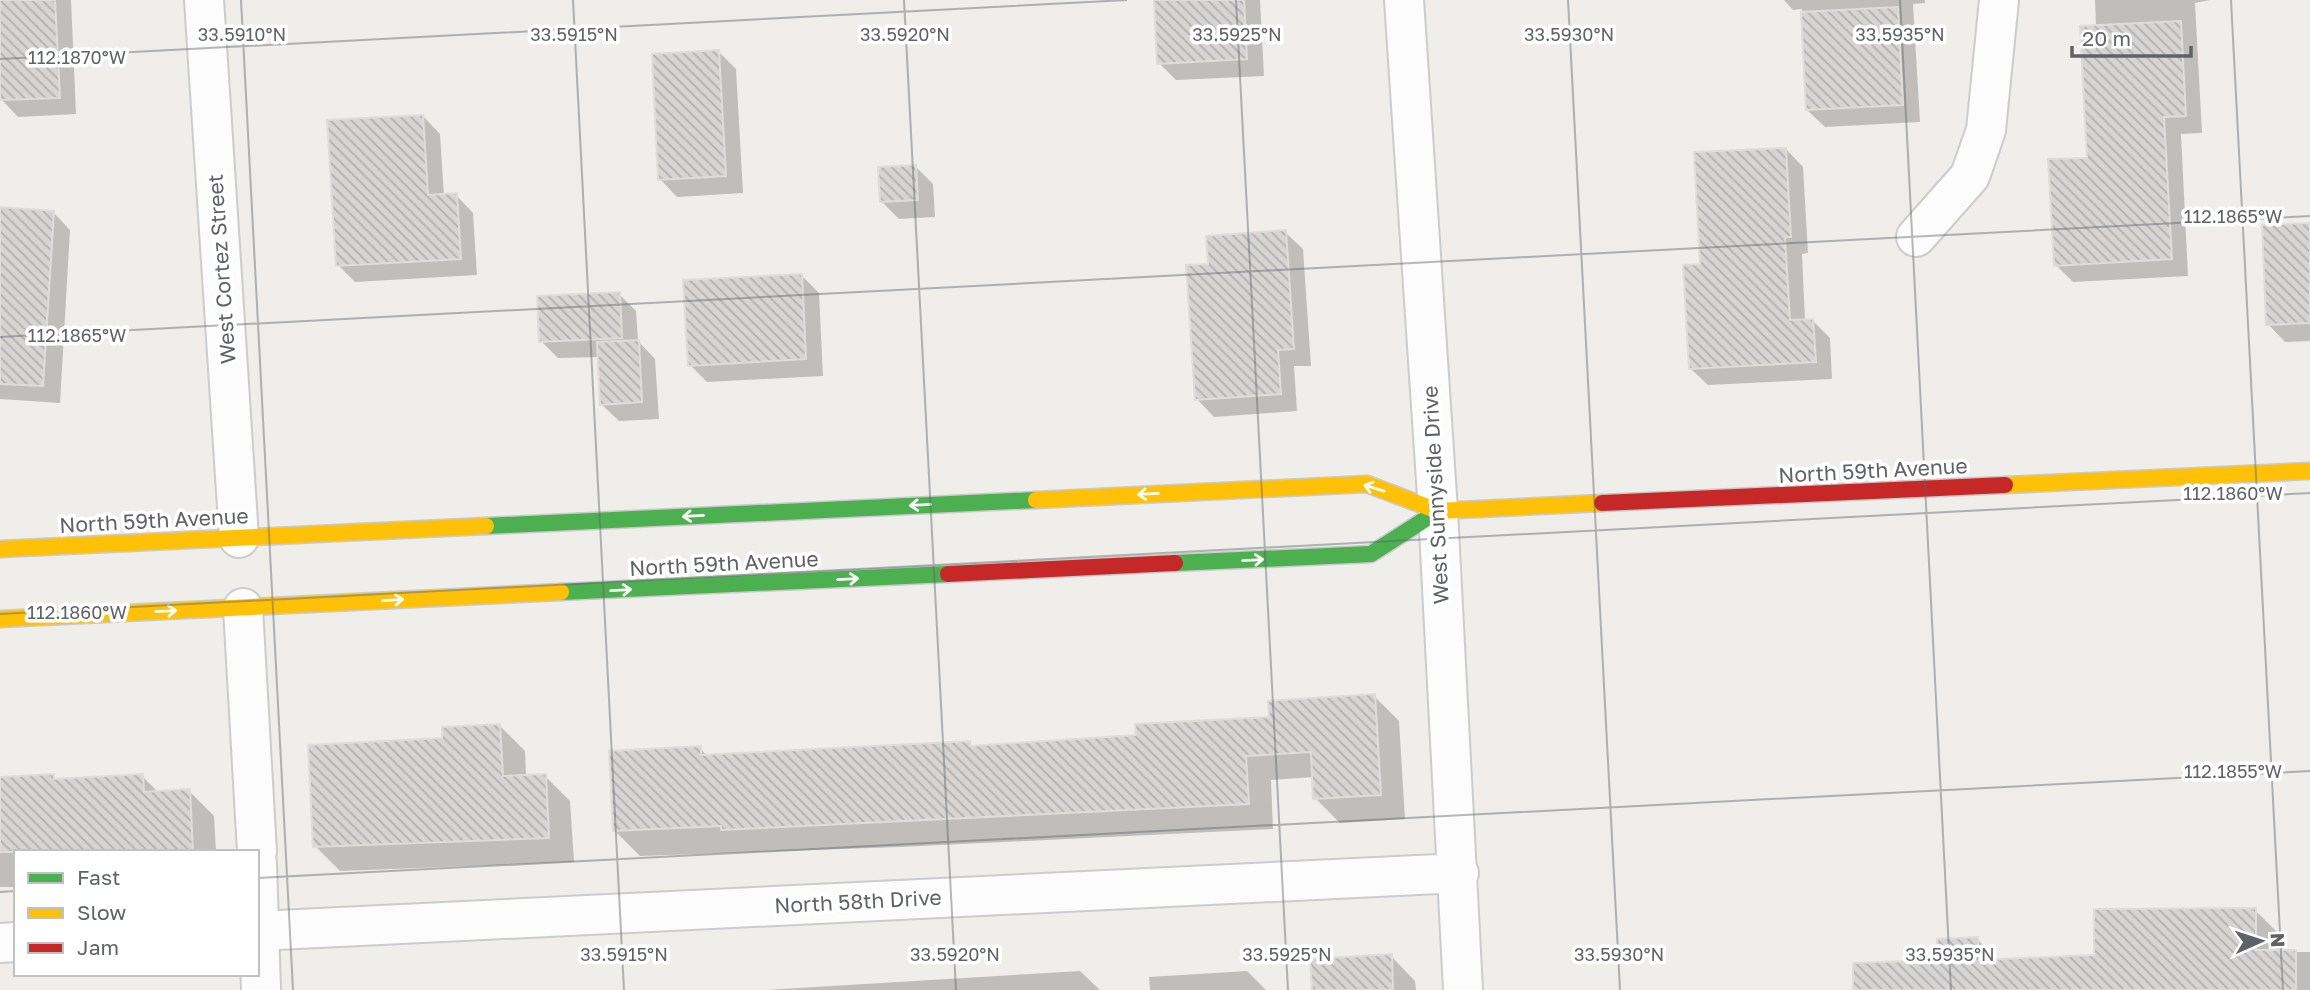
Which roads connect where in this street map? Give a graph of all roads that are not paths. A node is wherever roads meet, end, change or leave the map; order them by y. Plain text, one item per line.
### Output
1 (204, 0) edge
2 (1404, 0) edge
3 (1999, 0) edge
4 (1916, 237) dead end
5 (2310, 471) edge
6 (1438, 511) junction
7 (239, 538) junction
8 (0, 549) edge
9 (243, 608) junction
10 (0, 619) edge
11 (257, 850) edge
12 (1459, 873) junction
13 (259, 931) edge
14 (261, 990) edge
15 (1463, 990) edge

1 - 7 street, West Cortez Street
2 - 6 street, West Sunnyside Drive
3 - 4 street
5 - 6 main road, North 59th Avenue
6 -> 7 main road, North 59th Avenue
9 -> 6 main road, North 59th Avenue
6 - 12 street, West Sunnyside Drive
7 - 8 main road, North 59th Avenue
10 -> 9 main road, North 59th Avenue
9 - 11 street
12 - 13 street, North 58th Drive
12 - 15 street, West Sunnyside Drive
13 - 14 street

